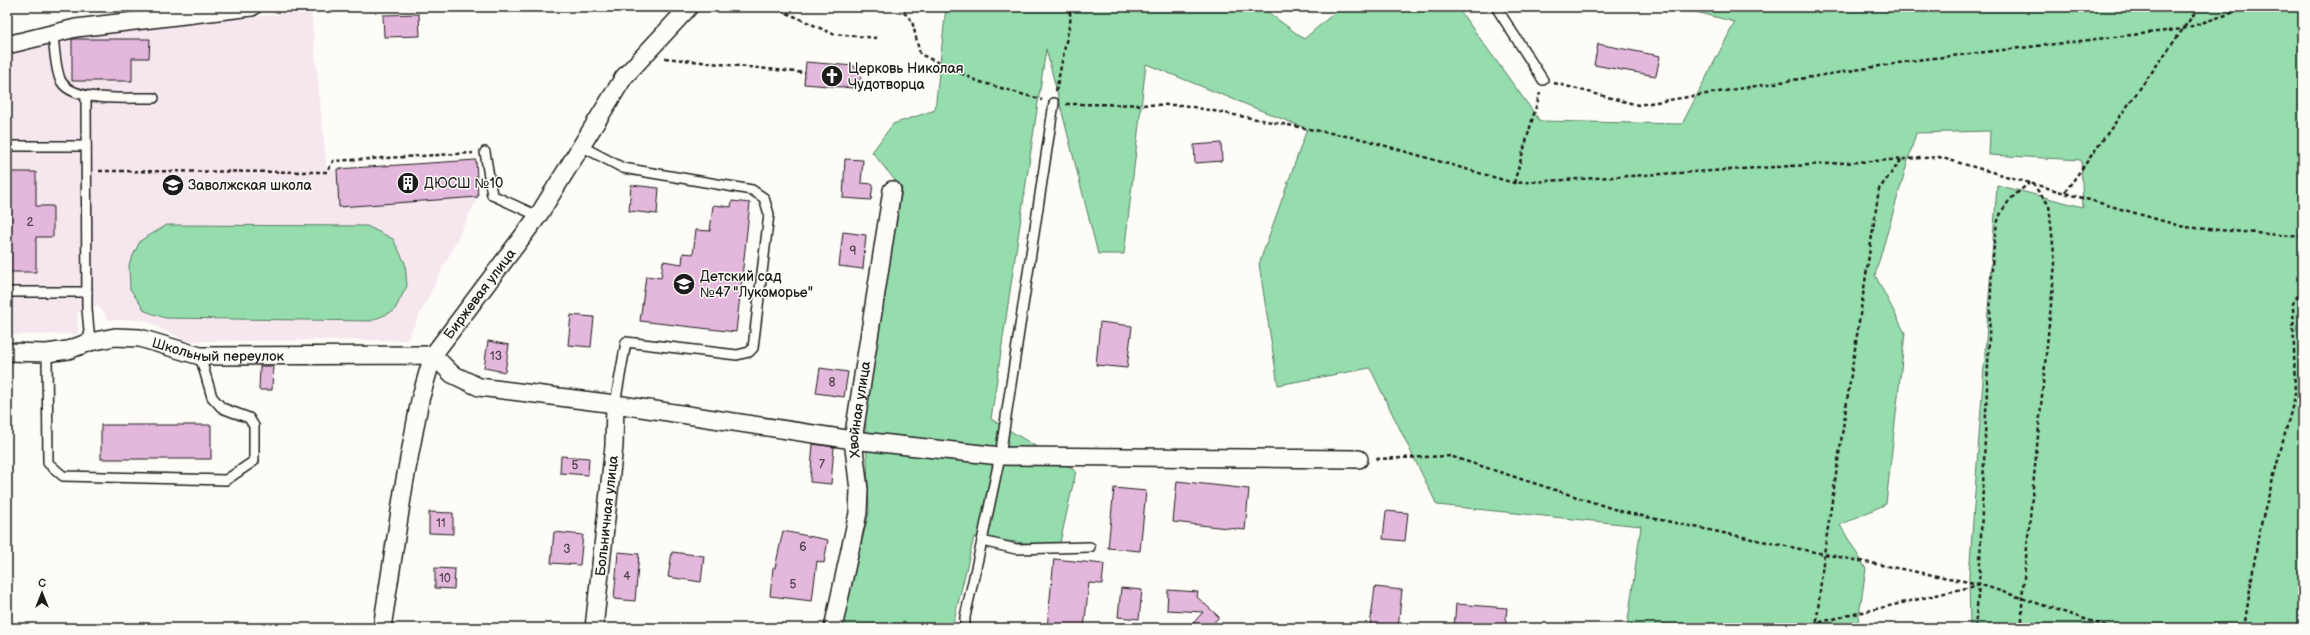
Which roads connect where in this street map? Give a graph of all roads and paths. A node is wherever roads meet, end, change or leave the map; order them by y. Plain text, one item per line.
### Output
1 (252, 7) edge
2 (688, 7) edge
3 (774, 7) edge
4 (899, 7) edge
5 (1068, 7) edge
6 (1496, 7) edge
7 (2199, 7) edge
8 (2250, 7) edge
9 (2183, 29) junction
10 (53, 32) junction
11 (877, 38) dead end
12 (7, 45) edge
13 (643, 55) junction
14 (805, 73) dead end
15 (1543, 80) junction
16 (86, 97) junction
17 (154, 98) dead end
18 (1054, 103) junction
19 (7, 146) edge
20 (86, 146) junction
21 (582, 146) junction
22 (485, 152) joint
23 (1902, 159) junction
24 (86, 171) junction
25 (2031, 182) junction
26 (1514, 183) junction
27 (892, 190) dead end
28 (2066, 192) junction
29 (538, 216) junction
30 (2303, 237) edge
31 (2303, 288) edge
32 (7, 292) edge
33 (87, 292) junction
34 (90, 342) junction
35 (7, 352) edge
36 (47, 353) junction
37 (433, 355) junction
38 (200, 356) junction
39 (615, 404) junction
40 (853, 440) junction
41 (1000, 456) junction
42 (1359, 459) joint
43 (982, 541) junction
44 (1090, 548) dead end
45 (1824, 554) junction
46 (1980, 584) junction
47 (2022, 598) junction
48 (1816, 623) junction
49 (382, 628) edge
50 (594, 628) edge
51 (833, 628) edge
52 (965, 628) edge
53 (1807, 628) edge
54 (1816, 628) edge
55 (1975, 628) edge
56 (2022, 628) edge
57 (2112, 628) edge
58 (2244, 628) edge

1 - 10 street
2 - 13 street, Биржевая улица
3 - 11 path
4 - 18 path
5 - 18 path
6 - 15 lane
7 - 9 path
8 - 9 path
9 - 15 path
9 - 28 path
10 - 12 street
10 - 16 lane
13 - 14 path
13 - 21 street, Биржевая улица
15 - 26 path
16 - 17 lane
16 - 20 lane
18 - 26 path
18 - 41 lane
19 - 20 lane
20 - 24 lane
21 - 29 street, Биржевая улица
21 - 39 lane
22 - 24 path
22 - 29 lane
23 - 25 path
23 - 26 path
23 - 45 path
24 - 33 lane
25 - 28 path
25 - 46 path
25 - 47 path
27 - 40 street, Хвойная улица
28 - 30 path
29 - 37 street, Биржевая улица
31 - 58 path
32 - 33 lane
33 - 34 lane
34 - 36 street, Школьный переулок
34 - 38 street, Школьный переулок
35 - 36 street, Школьный переулок
36 - 38 lane
37 - 38 street, Школьный переулок
37 - 39 street
37 - 49 street, Биржевая улица
39 - 40 street
39 - 50 street, Больничная улица
40 - 41 street
40 - 51 street, Хвойная улица
41 - 42 street
41 - 43 lane
42 - 45 path
43 - 44 lane
43 - 52 lane
45 - 46 path
45 - 48 path
46 - 47 path
46 - 48 path
46 - 55 path
47 - 56 path
47 - 57 path
48 - 53 path
48 - 54 path

